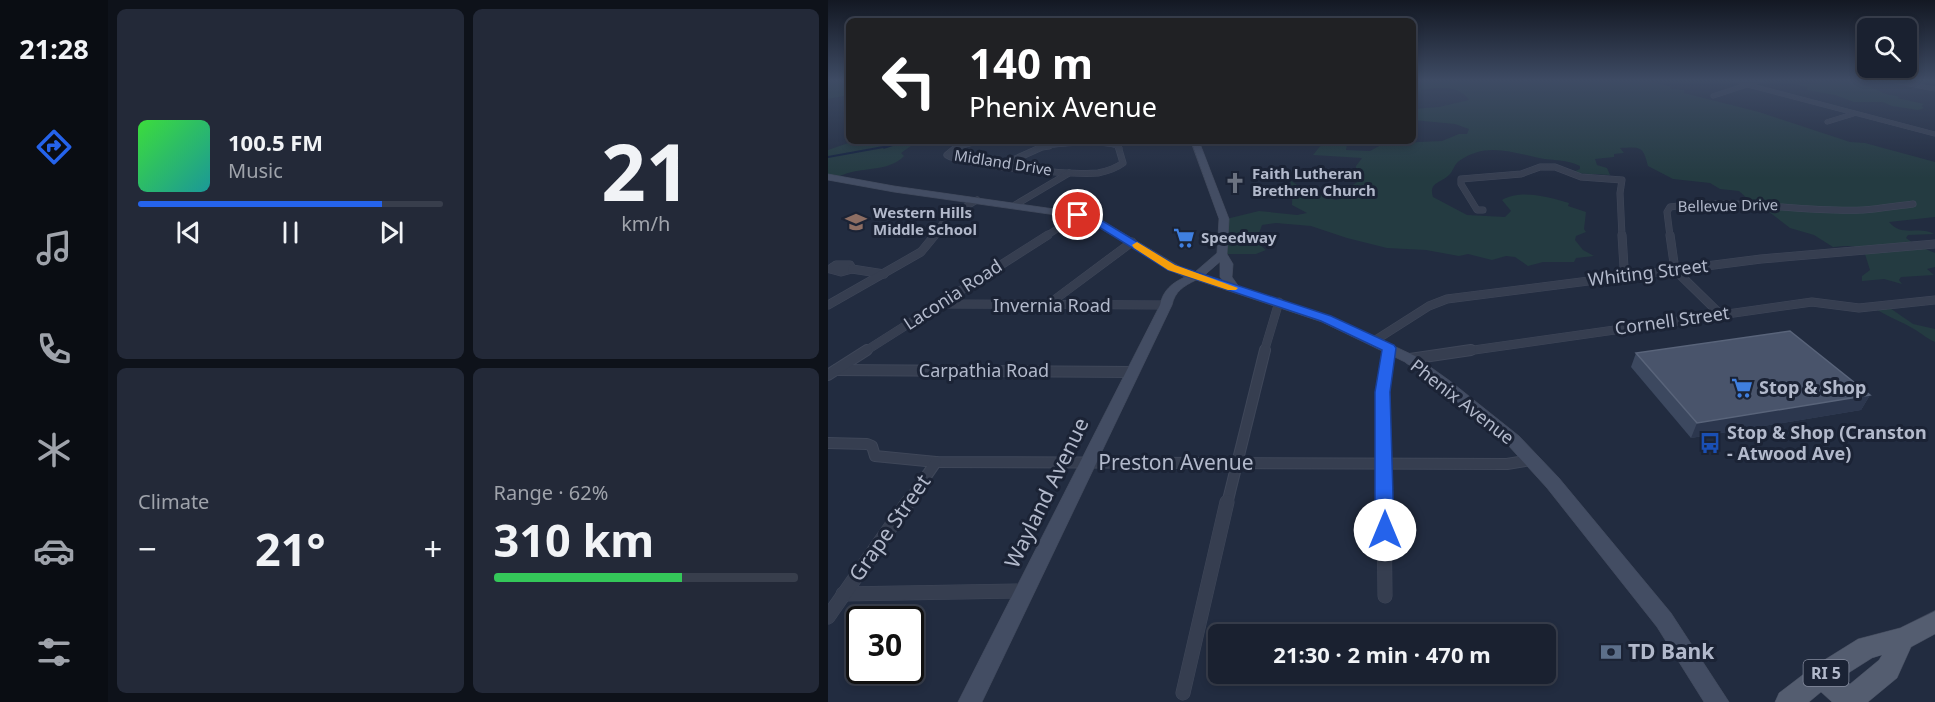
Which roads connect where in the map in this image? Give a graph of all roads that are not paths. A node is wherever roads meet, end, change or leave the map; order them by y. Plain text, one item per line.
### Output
1 (1855, 113) joint
2 (1827, 122) dead end
3 (1934, 133) edge
4 (968, 144) edge
5 (1090, 144) edge
6 (1112, 144) edge
7 (1196, 144) edge
8 (1002, 165) junction
9 (1069, 173) junction
10 (828, 177) edge
11 (977, 200) junction
12 (1913, 204) dead end
13 (1015, 205) junction
14 (1484, 210) dead end
15 (1078, 215) junction
16 (1132, 242) junction
17 (1935, 244) edge
18 (1222, 254) junction
19 (852, 269) dead end
20 (1675, 270) junction
21 (884, 274) junction
22 (1629, 276) junction
23 (1196, 277) junction
24 (1235, 289) junction
25 (1935, 300) edge
26 (1279, 302) junction
27 (939, 304) junction
28 (828, 305) edge
29 (1166, 305) junction
30 (1046, 306) junction
31 (1720, 314) junction
32 (1374, 341) junction
33 (1389, 348) junction
34 (1410, 359) junction
35 (1133, 372) junction
36 (832, 373) edge
37 (828, 443) edge
38 (1531, 460) junction
39 (936, 462) junction
40 (1087, 462) junction
41 (1236, 464) junction
42 (1385, 464) junction
43 (1024, 591) junction
44 (843, 594) junction
45 (1385, 596) dead end
46 (828, 616) edge
47 (1935, 622) edge
48 (1904, 639) junction
49 (1822, 676) junction
50 (1183, 693) dead end
51 (1849, 701) edge
52 (969, 702) edge
53 (1717, 702) edge
54 (1788, 702) edge

1 - 2 street
1 - 3 street
4 - 8 street, Midland Drive
5 - 8 street
6 - 9 street
7 - 18 main road
8 - 9 street, Midland Drive
9 - 13 street, Midland Drive
10 - 11 main road, Phenix Avenue
11 - 13 main road, Phenix Avenue
11 - 21 street
12 - 20 street, Bellevue Drive
13 - 15 main road, Phenix Avenue
14 - 22 street
15 - 16 main road, Phenix Avenue
15 - 27 street, Laconia Road
16 - 23 main road, Phenix Avenue
16 - 30 street
17 - 20 street, Whiting Street
18 - 23 main road, Wayland Avenue
18 - 24 main road
19 - 21 street
20 - 22 street, Whiting Street
20 - 31 street
21 - 28 street
22 - 32 street, Whiting Street
23 - 24 main road, Phenix Avenue
23 - 29 main road, Wayland Avenue
24 - 26 main road, Phenix Avenue
25 - 31 street, Cornell Street
26 - 32 main road, Phenix Avenue
26 - 41 street
27 - 30 street, Invernia Road
27 - 36 street, Laconia Road
29 - 30 street, Invernia Road
29 - 35 main road, Wayland Avenue
31 - 34 street, Cornell Street
32 - 33 main road, Phenix Avenue
33 - 34 main road, Phenix Avenue
33 - 42 street
34 - 38 main road, Phenix Avenue
35 - 36 street, Carpathia Road
35 - 40 main road, Wayland Avenue
37 - 39 street, Preston Avenue
38 - 42 street, Preston Avenue
38 - 53 main road, Phenix Avenue
39 - 40 street, Preston Avenue
39 - 44 street, Grape Street
40 - 41 street, Preston Avenue
40 - 43 main road, Wayland Avenue
41 - 42 street, Preston Avenue
41 - 50 street
42 - 45 street
43 - 44 street, Grape Street
43 - 52 main road, Wayland Avenue
44 - 46 street
47 - 48 main road, RI 5
48 - 49 main road, RI 5
48 - 51 main road, RI 5
49 - 51 main road
49 - 54 main road, RI 5

